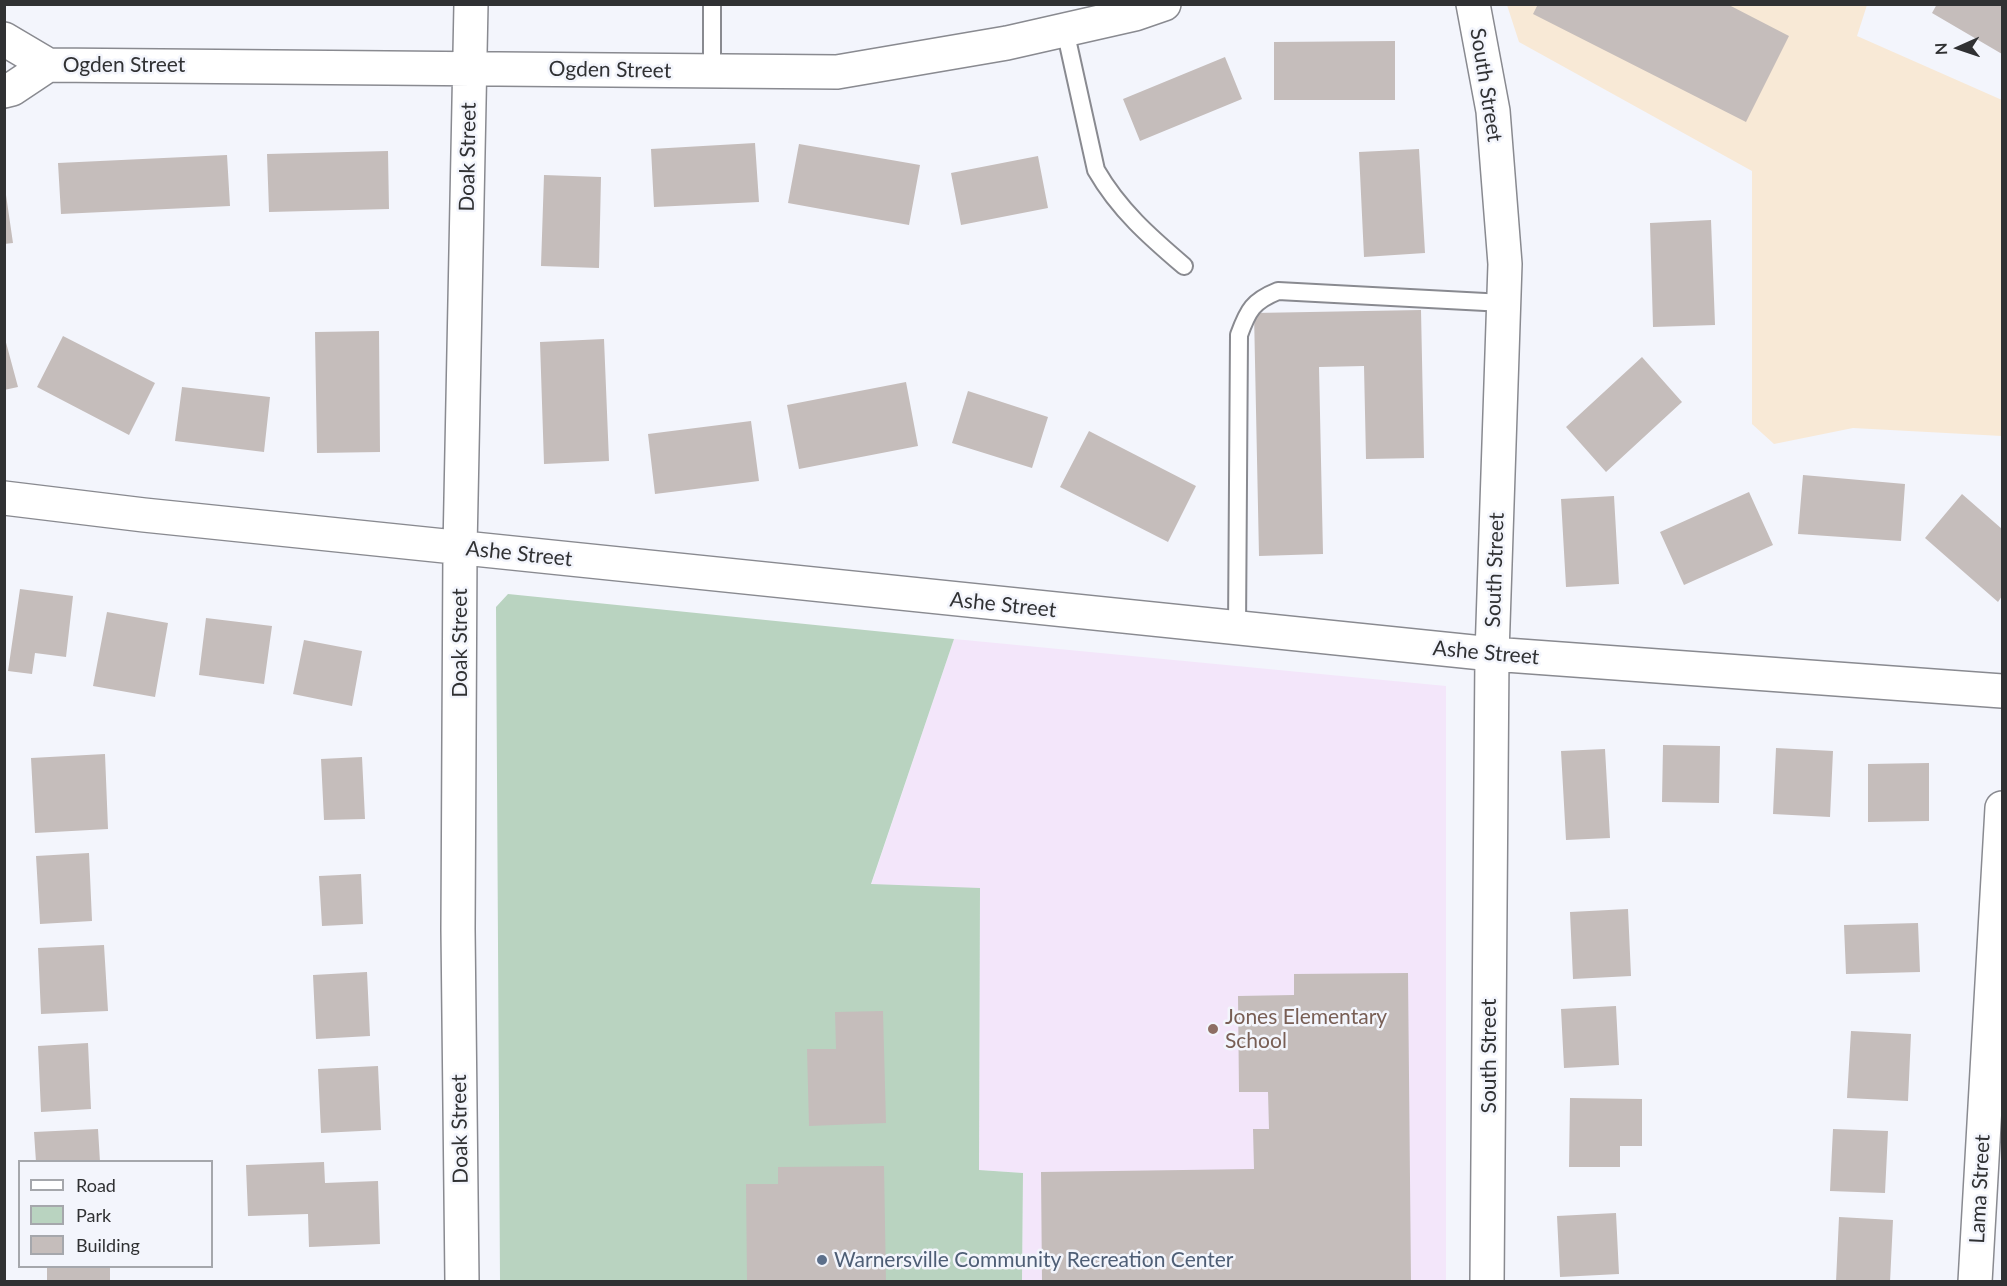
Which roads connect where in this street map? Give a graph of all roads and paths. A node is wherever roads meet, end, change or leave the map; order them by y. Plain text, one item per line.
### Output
1 (471, 4) edge
2 (712, 4) edge
3 (1164, 4) edge
4 (1473, 4) edge
5 (1065, 30) junction
6 (4, 39) edge
7 (48, 65) junction
8 (470, 67) junction
9 (712, 72) junction
10 (4, 91) edge
11 (1184, 267) dead end
12 (1504, 303) junction
13 (4, 498) edge
14 (460, 548) junction
15 (1237, 629) junction
16 (1492, 654) junction
17 (2002, 691) edge
18 (2002, 808) edge
19 (462, 1281) edge
20 (1487, 1281) edge
21 (1975, 1281) edge

1 - 8 street, Doak Street
2 - 9 lane
3 - 5 street, Ogden Street
4 - 12 street, South Street
5 - 9 street, Ogden Street
5 - 11 lane
6 - 7 street, Ogden Street
7 - 8 street, Ogden Street
7 - 10 street, Ogden Street
8 - 9 street, Ogden Street
8 - 14 street, Doak Street
12 - 15 lane
12 - 16 street, South Street
13 - 14 street, Ashe Street
14 - 15 street, Ashe Street
14 - 19 street, Doak Street
15 - 16 street, Ashe Street
16 - 17 street, Ashe Street
16 - 20 street, South Street
18 - 21 street, Lama Street

